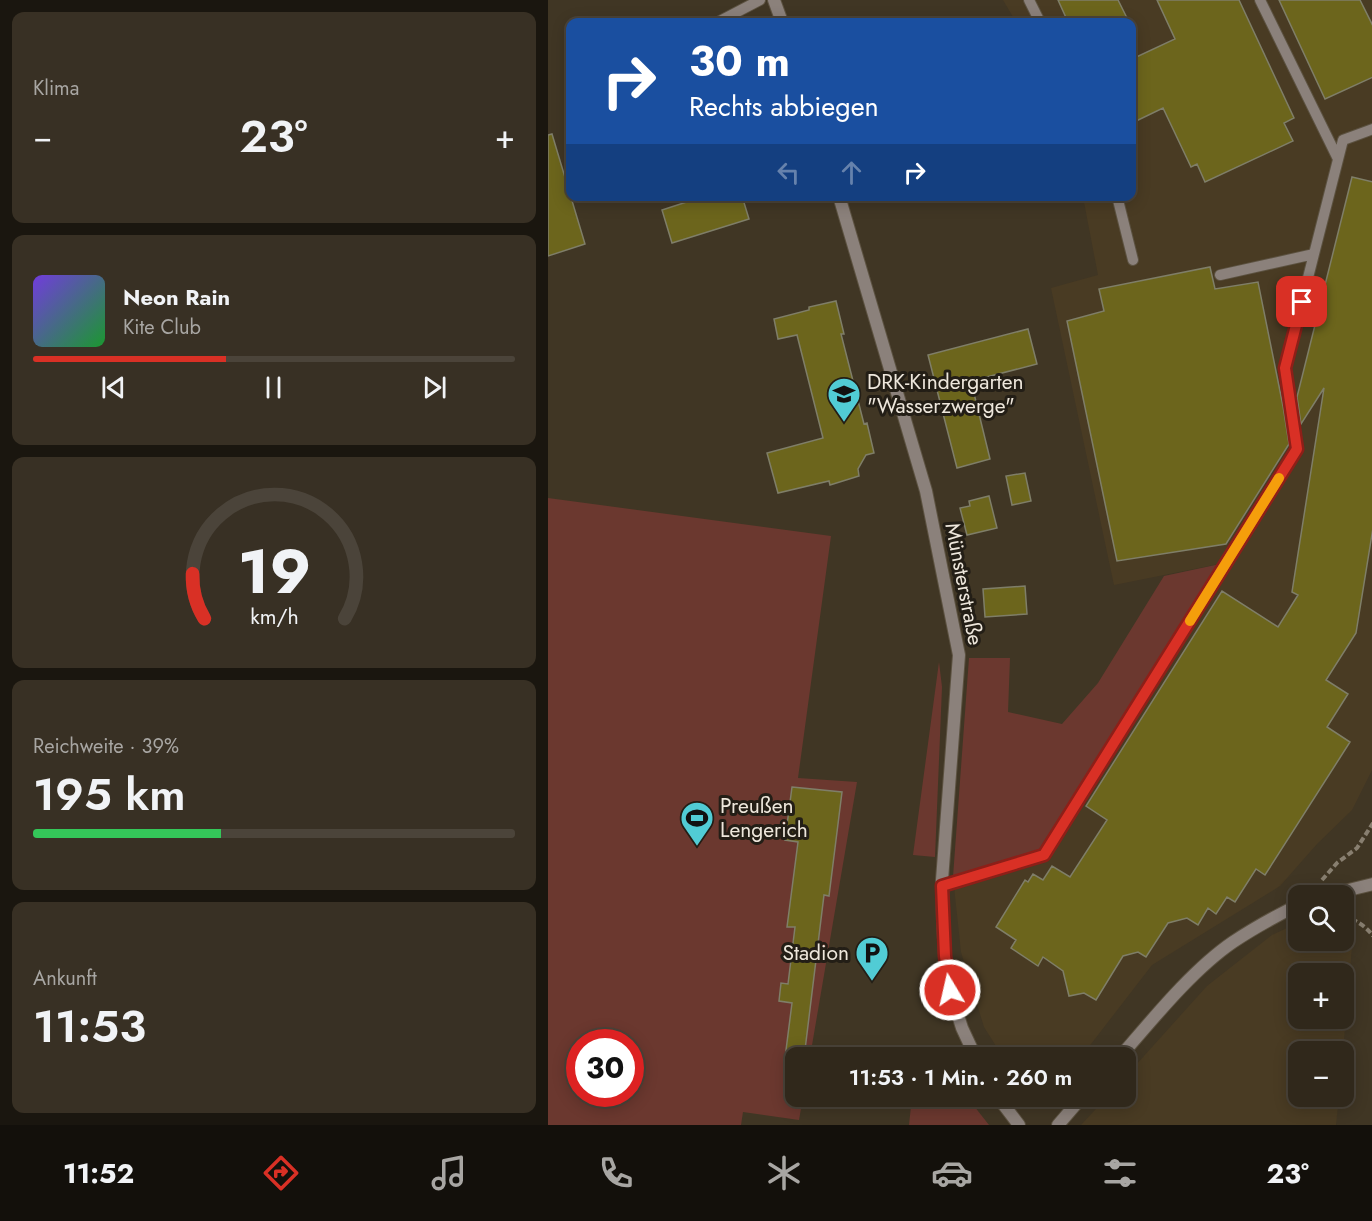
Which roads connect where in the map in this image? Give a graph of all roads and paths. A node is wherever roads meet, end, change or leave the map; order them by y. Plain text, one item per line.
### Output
1 (760, 0) edge
2 (774, 0) edge
3 (1029, 0) edge
4 (1260, 0) edge
5 (726, 18) edge
6 (781, 18) edge
7 (1038, 18) edge
8 (1373, 129) edge
9 (1338, 159) junction
10 (840, 201) edge
11 (1118, 201) edge
12 (1314, 254) junction
13 (1133, 260) dead end
14 (1220, 275) dead end
15 (1373, 823) edge
16 (1337, 863) dead end
17 (1373, 884) edge
18 (942, 886) junction
19 (1354, 889) edge
20 (1288, 910) edge
21 (1354, 922) edge
22 (1373, 936) edge
23 (971, 1047) edge
24 (1129, 1047) edge
25 (1005, 1107) edge
26 (1074, 1107) edge
27 (1019, 1125) edge
28 (1058, 1125) edge

1 - 5 lane
2 - 6 street
3 - 7 lane
4 - 9 lane
8 - 9 lane
9 - 12 lane
10 - 18 street, Münsterstraße
11 - 13 lane
12 - 14 lane
12 - 18 lane
15 - 16 path
17 - 19 street
18 - 23 street, Münsterstraße
20 - 24 street
21 - 22 path
25 - 27 street
26 - 28 street

